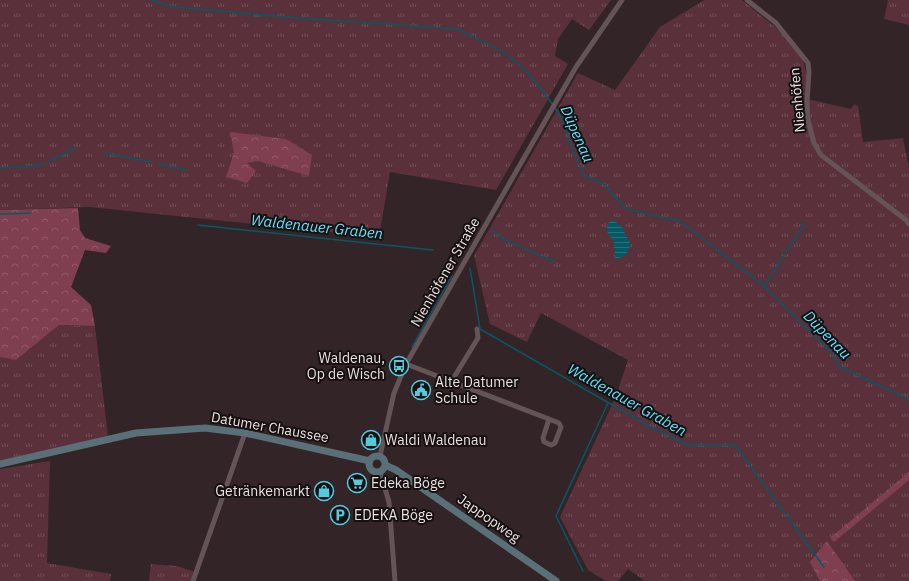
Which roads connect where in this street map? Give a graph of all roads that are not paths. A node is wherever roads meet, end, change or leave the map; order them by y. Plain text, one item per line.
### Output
1 (622, 0) edge
2 (747, 0) edge
3 (909, 224) edge
4 (477, 329) dead end
5 (406, 364) junction
6 (451, 382) junction
7 (549, 419) junction
8 (245, 433) junction
9 (380, 456) junction
10 (370, 461) junction
11 (0, 464) edge
12 (385, 465) junction
13 (380, 472) junction
14 (194, 581) edge
15 (395, 581) edge
16 (556, 581) edge

1 - 5 street, Nienhöfener Straße
2 - 3 street, Nienhöfen
4 - 6 street
5 - 6 street
5 - 9 street, Nienhöfener Straße
6 - 7 street
7 - 7 street
8 - 10 street, Datumer Chaussee
8 - 11 street, Datumer Chaussee
8 - 14 street
9 - 10 street
9 - 12 street
10 - 13 street
12 - 13 street
12 - 16 street, Jappopweg
13 - 15 street

